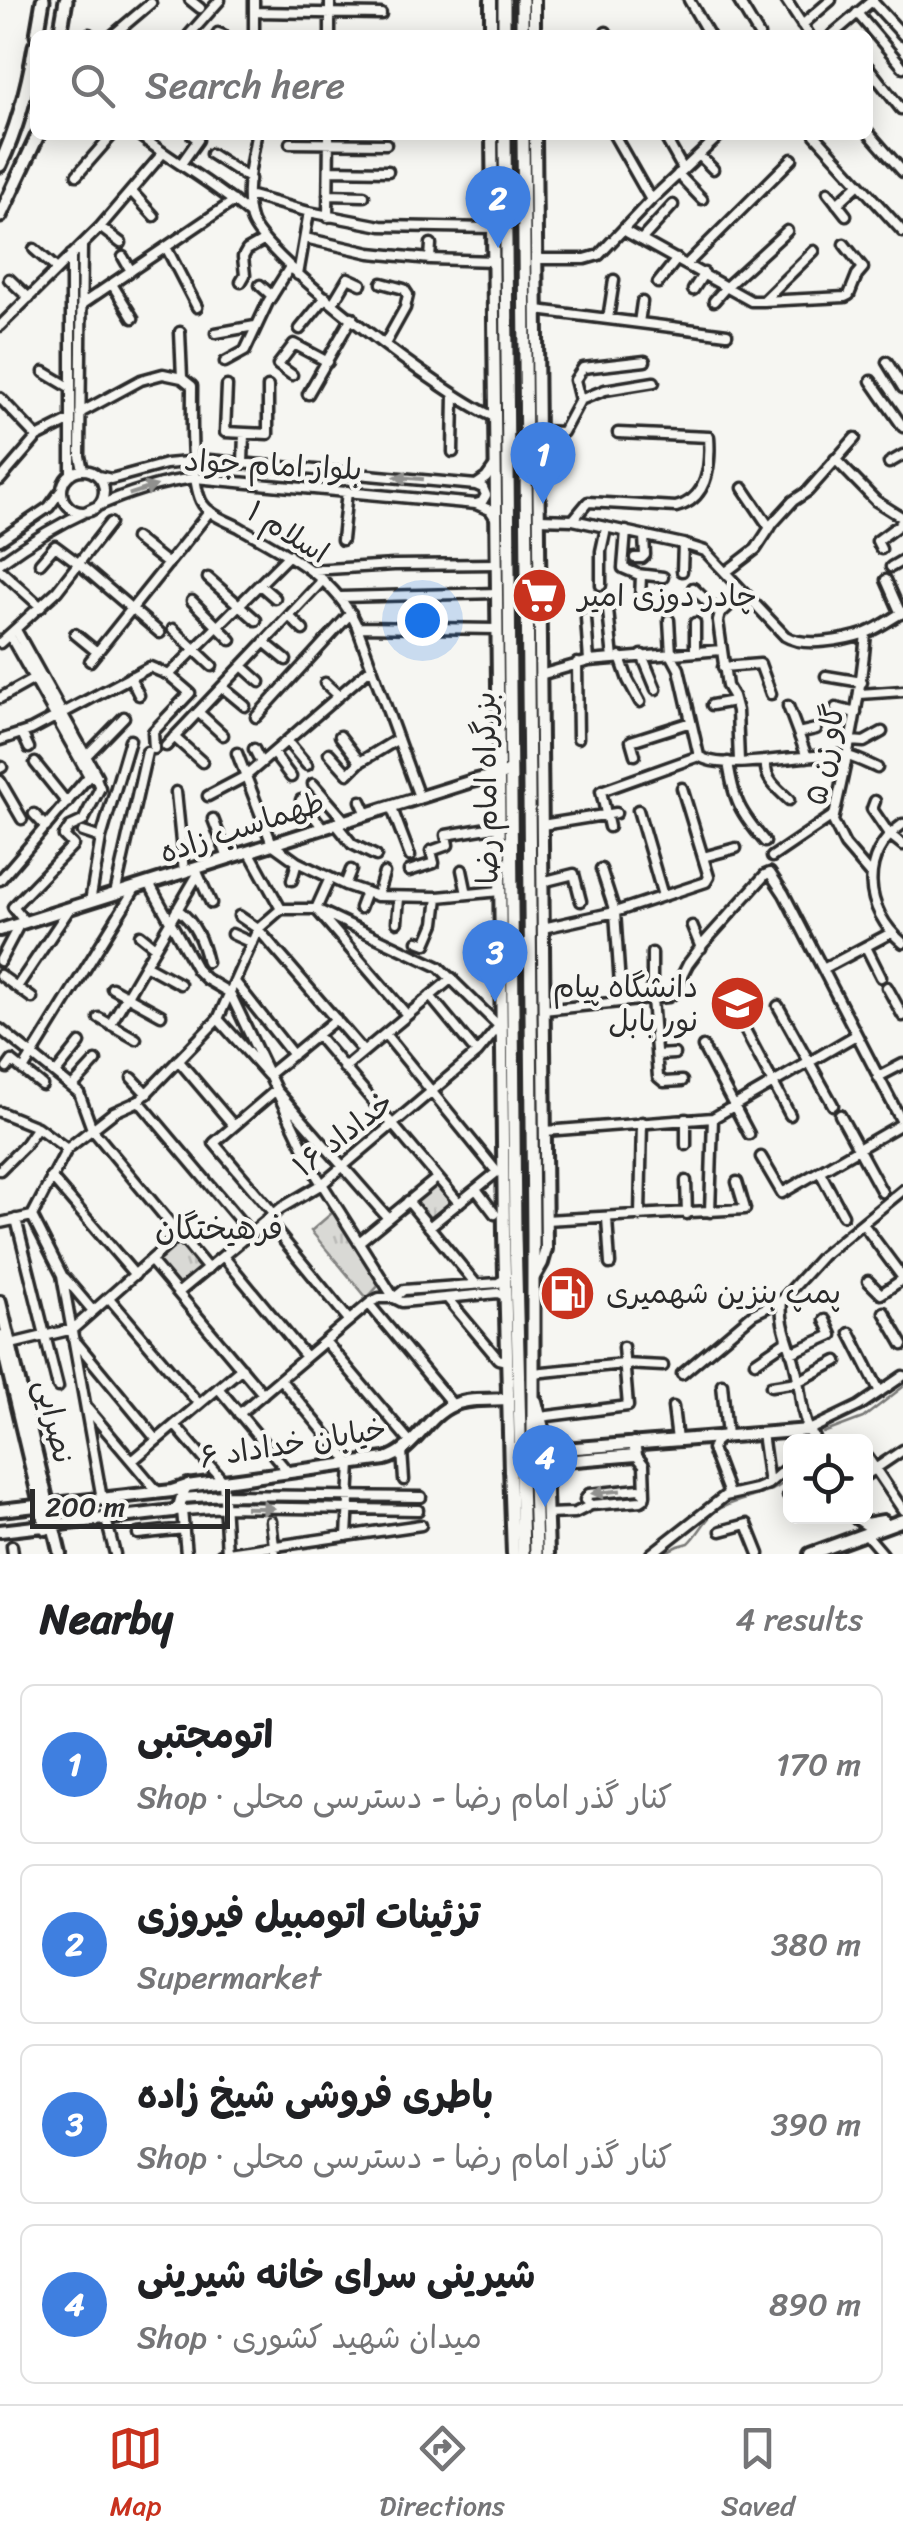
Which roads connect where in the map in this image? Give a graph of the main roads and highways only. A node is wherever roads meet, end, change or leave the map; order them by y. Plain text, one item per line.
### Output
1 (43, 0) edge
2 (66, 0) edge
3 (491, 0) edge
4 (504, 0) edge
5 (522, 0) edge
6 (534, 0) edge
7 (38, 30) edge
8 (61, 30) edge
9 (492, 30) edge
10 (504, 30) edge
11 (522, 30) edge
12 (534, 30) edge
13 (30, 73) edge
14 (36, 140) edge
15 (492, 140) edge
16 (505, 140) edge
17 (528, 140) edge
18 (530, 140) edge
19 (0, 165) edge
20 (0, 216) edge
21 (530, 260) junction
22 (507, 308) junction
23 (494, 348) junction
24 (526, 352) junction
25 (538, 384) junction
26 (533, 519) junction
27 (540, 611) junction
28 (528, 645) junction
29 (498, 650) junction
30 (510, 681) junction
31 (505, 772) junction
32 (512, 899) junction
33 (0, 930) edge
34 (501, 930) junction
35 (537, 981) junction
36 (532, 1041) junction
37 (544, 1078) junction
38 (504, 1225) junction
39 (533, 1278) junction
40 (0, 1302) edge
41 (0, 1336) edge
42 (518, 1337) junction
43 (3, 1360) edge
44 (518, 1390) junction
45 (533, 1391) junction
46 (508, 1400) junction
47 (783, 1435) edge
48 (532, 1441) junction
49 (510, 1472) junction
50 (186, 1490) junction
51 (102, 1498) junction
52 (44, 1505) junction
53 (0, 1510) edge
54 (903, 1515) edge
55 (106, 1519) junction
56 (855, 1524) edge
57 (867, 1524) edge
58 (49, 1526) junction
59 (0, 1531) edge
60 (844, 1543) junction
61 (56, 1554) edge
62 (513, 1554) edge
63 (523, 1554) edge
64 (536, 1554) edge
65 (548, 1554) edge
66 (810, 1554) edge

1 - 7 highway
2 - 8 highway
3 - 9 main road
4 - 10 highway
5 - 11 highway
6 - 12 main road
13 - 19 highway
14 - 20 highway
15 - 23 main road
16 - 22 highway, بزرگراه امام رضا
17 - 21 highway, بزرگراه امام رضا
18 - 21 main road
21 - 24 highway, بزرگراه امام رضا
21 - 25 main road
22 - 23 main road
22 - 30 highway, بزرگراه امام رضا
23 - 29 main road
24 - 25 main road
24 - 26 highway, بزرگراه امام رضا
25 - 26 main road
26 - 27 main road
26 - 28 highway, بزرگراه امام رضا
27 - 28 main road
27 - 35 main road
28 - 35 highway, بزرگراه امام رضا
29 - 30 main road
29 - 31 main road
30 - 31 highway, بزرگراه امام رضا
31 - 32 highway, بزرگراه امام رضا
31 - 33 main road, طهماسب زاده
31 - 34 main road
32 - 34 main road
32 - 42 highway, بزرگراه امام رضا
34 - 38 main road
35 - 36 highway, بزرگراه امام رضا
35 - 37 main road
36 - 37 main road
36 - 39 highway, بزرگراه امام رضا
37 - 39 main road
38 - 42 main road
38 - 46 main road
39 - 45 highway, بزرگراه امام رضا
40 - 52 main road, نصرایی
41 - 43 main road
42 - 44 highway, بزرگراه امام رضا
43 - 52 main road
44 - 48 highway, بزرگراه امام رضا
44 - 49 main road
45 - 48 highway, بزرگراه امام رضا
45 - 48 main road
46 - 49 main road
46 - 50 main road, خیابان خداداد ۶
47 - 48 main road
48 - 63 highway
48 - 64 highway
48 - 65 main road
49 - 62 main road
50 - 51 main road, خیابان خداداد ۶
50 - 55 main road
51 - 52 main road, خیابان خداداد ۶
51 - 55 main road
52 - 53 main road, خیابان خداداد ۶
52 - 58 main road, نصرایی
54 - 57 main road
54 - 60 main road
55 - 58 main road
56 - 60 main road
58 - 59 main road
58 - 61 main road, نصرایی
60 - 66 main road

